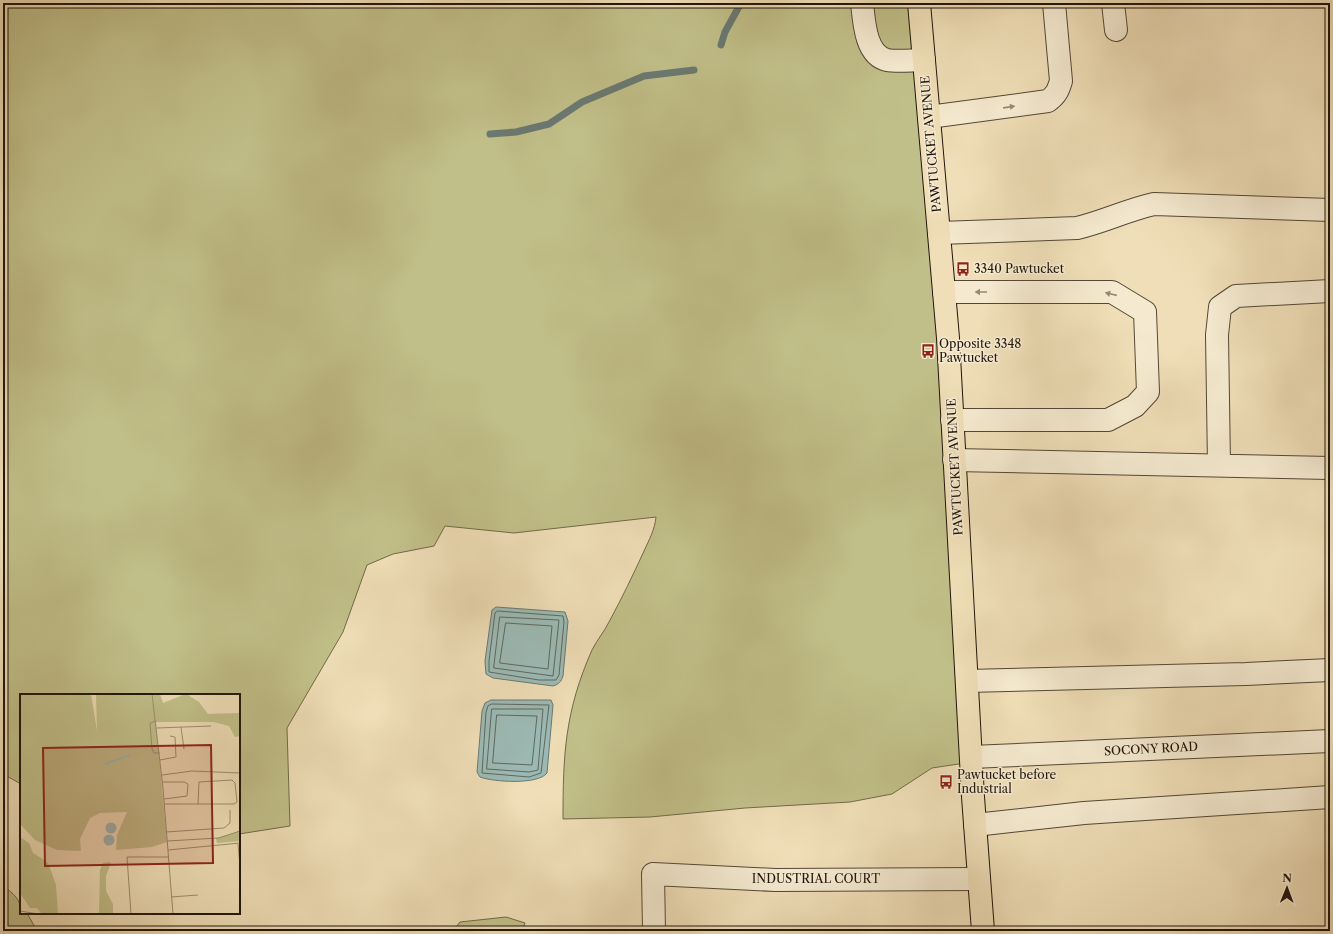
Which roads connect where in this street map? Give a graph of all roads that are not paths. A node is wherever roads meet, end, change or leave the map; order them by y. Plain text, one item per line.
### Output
1 (862, 3) edge
2 (919, 3) edge
3 (1054, 3) edge
4 (1113, 3) edge
5 (1116, 30) dead end
6 (924, 60) junction
7 (929, 117) junction
8 (1330, 210) edge
9 (939, 233) junction
10 (1330, 291) edge
11 (944, 292) junction
12 (952, 420) junction
13 (954, 460) junction
14 (1219, 465) junction
15 (1330, 468) edge
16 (1330, 670) edge
17 (967, 681) junction
18 (1330, 741) edge
19 (971, 757) junction
20 (1330, 797) edge
21 (975, 825) junction
22 (979, 879) junction
23 (654, 931) edge
24 (983, 931) edge

1 - 6 street
2 - 6 main road, PAWTUCKET AVENUE
7 -> 3 street
4 - 5 street
6 - 7 main road, PAWTUCKET AVENUE
7 - 9 main road, PAWTUCKET AVENUE
8 - 9 street
9 - 11 main road, PAWTUCKET AVENUE
10 - 14 street
11 - 12 main road, PAWTUCKET AVENUE
12 -> 11 street
12 - 13 main road, PAWTUCKET AVENUE
13 - 14 street
13 - 17 main road, PAWTUCKET AVENUE
14 - 15 street
16 - 17 street
17 - 19 main road, PAWTUCKET AVENUE
18 - 19 street, SOCONY ROAD
19 - 21 main road, PAWTUCKET AVENUE
20 - 21 street
21 - 22 main road, PAWTUCKET AVENUE
22 - 23 street, INDUSTRIAL COURT
22 - 24 main road, PAWTUCKET AVENUE

